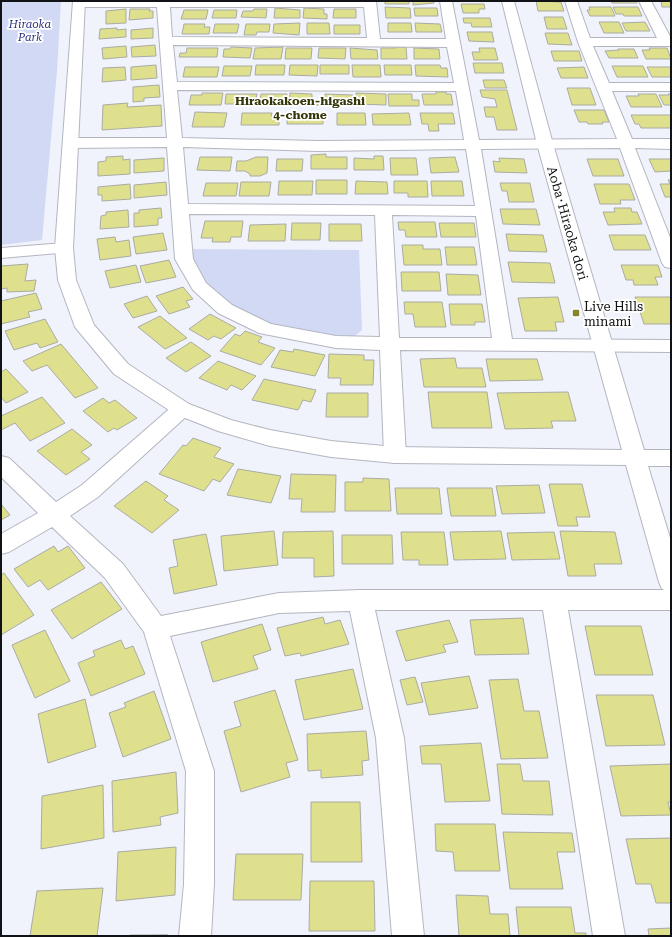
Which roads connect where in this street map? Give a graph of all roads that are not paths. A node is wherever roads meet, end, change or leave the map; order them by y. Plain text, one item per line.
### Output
1 (446, 1) edge
2 (508, 1) edge
3 (571, 1) edge
4 (645, 1) edge
5 (79, 2) edge
6 (164, 2) edge
7 (370, 2) edge
8 (165, 41) junction
9 (374, 42) junction
10 (585, 42) junction
11 (668, 42) edge
12 (452, 43) junction
13 (170, 86) junction
14 (603, 87) junction
15 (671, 87) edge
16 (461, 88) junction
17 (71, 142) junction
18 (175, 142) junction
19 (626, 143) junction
20 (545, 144) junction
21 (671, 144) edge
22 (473, 146) junction
23 (179, 209) junction
24 (383, 211) junction
25 (484, 211) junction
26 (64, 248) junction
27 (1, 253) edge
28 (671, 263) edge
29 (389, 344) junction
30 (503, 345) junction
31 (603, 345) junction
32 (671, 346) edge
33 (182, 410) junction
34 (395, 455) junction
35 (635, 457) junction
36 (671, 458) edge
37 (1, 464) edge
38 (54, 515) junction
39 (1, 545) edge
40 (671, 582) edge
41 (360, 600) junction
42 (554, 600) junction
43 (671, 600) edge
44 (155, 628) junction
45 (195, 936) edge
46 (408, 936) edge
47 (609, 936) edge

1 - 12 street
2 - 20 street, Aoba･Hiraoka dori
3 - 10 street
4 - 11 street
5 - 6 street
5 - 17 street
6 - 7 street
6 - 8 street
7 - 9 street
8 - 9 street
8 - 13 street
9 - 12 street
10 - 11 street
10 - 14 street
12 - 16 street
13 - 16 street
13 - 18 street
14 - 15 street
14 - 19 street
16 - 22 street
17 - 18 street
17 - 26 street
18 - 22 street
18 - 23 street
19 - 20 street
19 - 21 street
19 - 28 street
20 - 22 street
20 - 31 street, Aoba･Hiraoka dori
22 - 25 street
23 - 24 street
23 - 29 street
24 - 25 street
24 - 29 street
25 - 30 street
26 - 27 street
26 - 33 street
29 - 30 street
29 - 34 street
30 - 31 street
31 - 32 street
31 - 35 street, Aoba･Hiraoka dori
33 - 34 street
33 - 38 street
34 - 35 street
35 - 36 street
35 - 40 street, Aoba･Hiraoka dori
37 - 38 street
38 - 39 street
38 - 44 street
41 - 42 street
41 - 44 street
41 - 46 street
42 - 43 street
42 - 47 street
44 - 45 street

